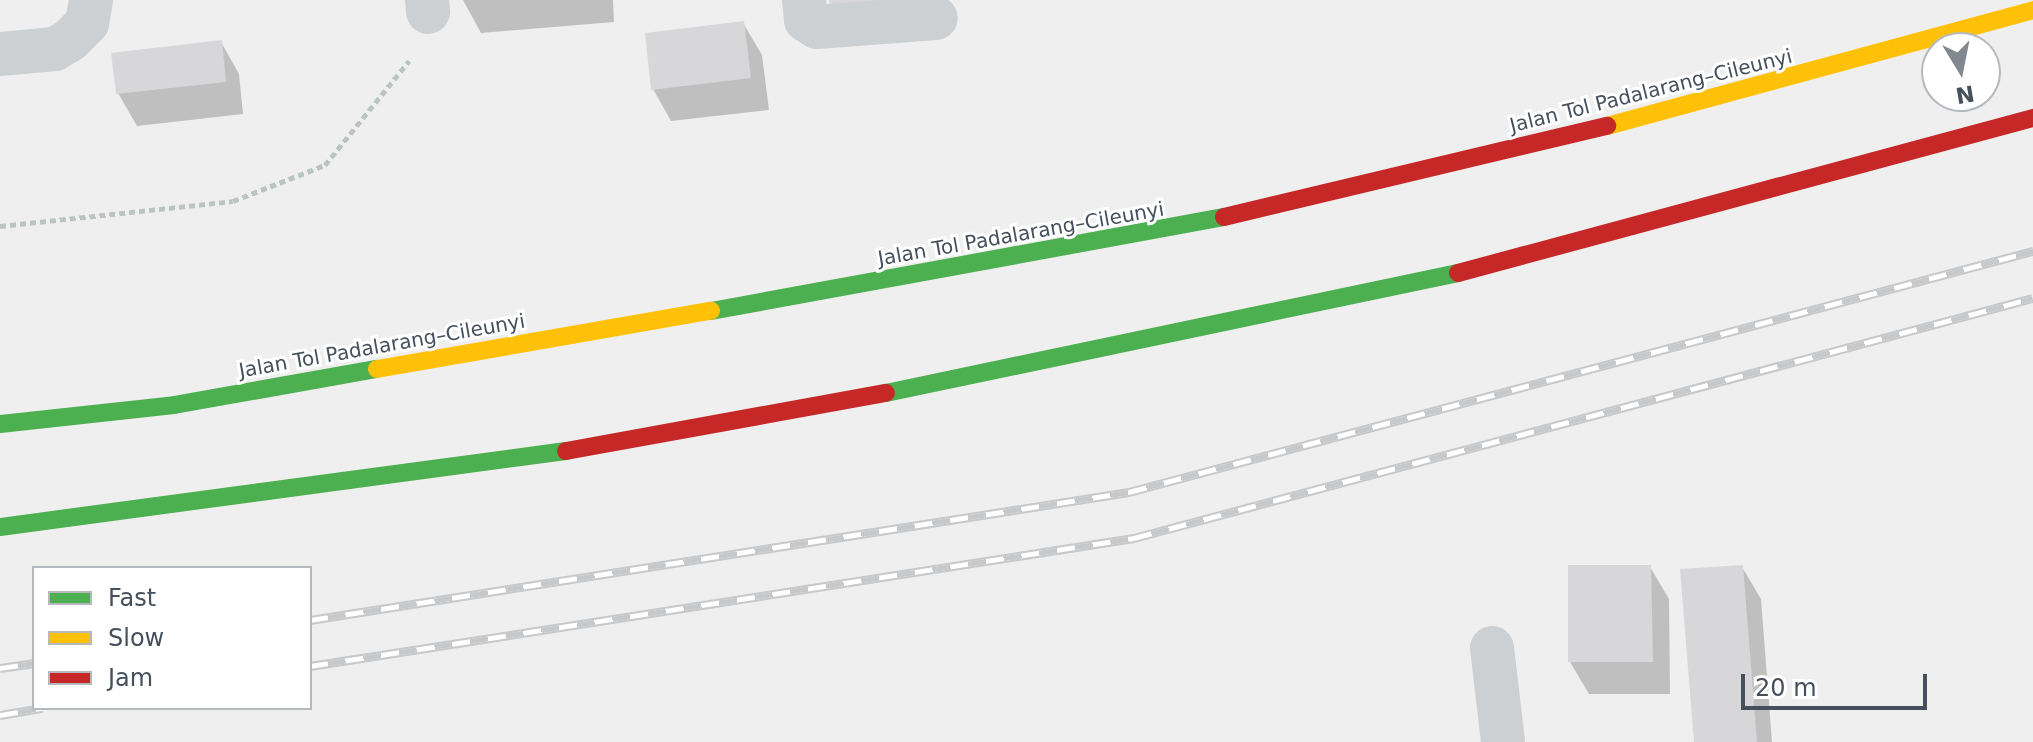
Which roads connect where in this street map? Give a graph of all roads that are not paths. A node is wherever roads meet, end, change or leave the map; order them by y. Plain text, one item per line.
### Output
1 (91, 0) edge
2 (804, 0) edge
3 (2033, 10) edge
4 (936, 18) dead end
5 (0, 54) edge
6 (2033, 118) edge
7 (0, 424) edge
8 (0, 527) edge
9 (1492, 648) dead end
10 (1503, 742) edge

1 - 5 street
2 - 4 street
3 - 7 highway, Jalan Tol Padalarang–Cileunyi
6 - 8 highway
9 - 10 street

